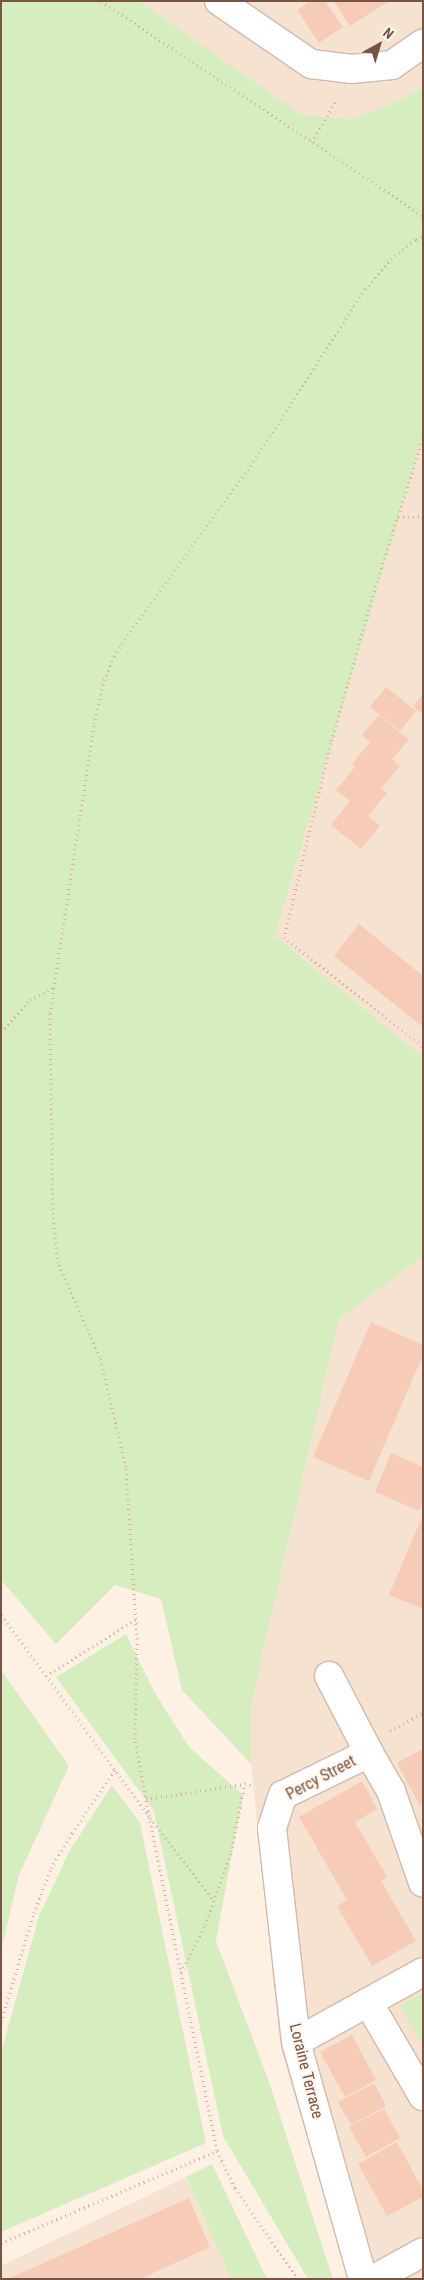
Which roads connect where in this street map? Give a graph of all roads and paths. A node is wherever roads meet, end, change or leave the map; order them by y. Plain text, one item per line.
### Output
1 (102, 1) edge
2 (219, 1) edge
3 (423, 43) edge
4 (352, 69) junction
5 (312, 142) junction
6 (423, 216) edge
7 (423, 236) edge
8 (423, 439) edge
9 (423, 516) edge
10 (398, 517) junction
11 (54, 988) junction
12 (1, 1032) edge
13 (423, 1047) edge
14 (1, 1615) edge
15 (136, 1618) junction
16 (46, 1676) junction
17 (329, 1676) dead end
18 (368, 1753) junction
19 (115, 1770) junction
20 (245, 1784) junction
21 (283, 1795) junction
22 (146, 1799) junction
23 (149, 1816) junction
24 (272, 1828) joint
25 (417, 1848) edge
26 (423, 1883) edge
27 (214, 1900) junction
28 (423, 1972) edge
29 (181, 1973) junction
30 (368, 2002) junction
31 (1, 2022) edge
32 (296, 2042) junction
33 (423, 2096) edge
34 (217, 2151) junction
35 (1, 2243) edge
36 (423, 2252) edge
37 (298, 2279) edge
38 (363, 2279) edge
39 (374, 2279) edge

1 - 5 path
2 - 4 street
3 - 4 street
4 - 5 path
5 - 6 path
7 - 11 path
8 - 10 path
9 - 10 path
10 - 13 path
11 - 12 path
11 - 15 path
14 - 16 path
15 - 16 path
15 - 22 path
16 - 19 path
17 - 18 street
18 - 21 street, Percy Street
18 - 25 street, Percy Street
19 - 23 path
19 - 31 path
20 - 21 path
20 - 22 path
20 - 27 path
21 - 24 street, Percy Street
22 - 23 path
23 - 27 path
23 - 29 path
24 - 32 street, Loraine Terrace
25 - 26 street, Percy Street
27 - 29 path
28 - 30 street
29 - 34 path
30 - 32 street
30 - 33 street
32 - 38 street, Loraine Terrace
34 - 35 path
34 - 37 path
36 - 39 street

